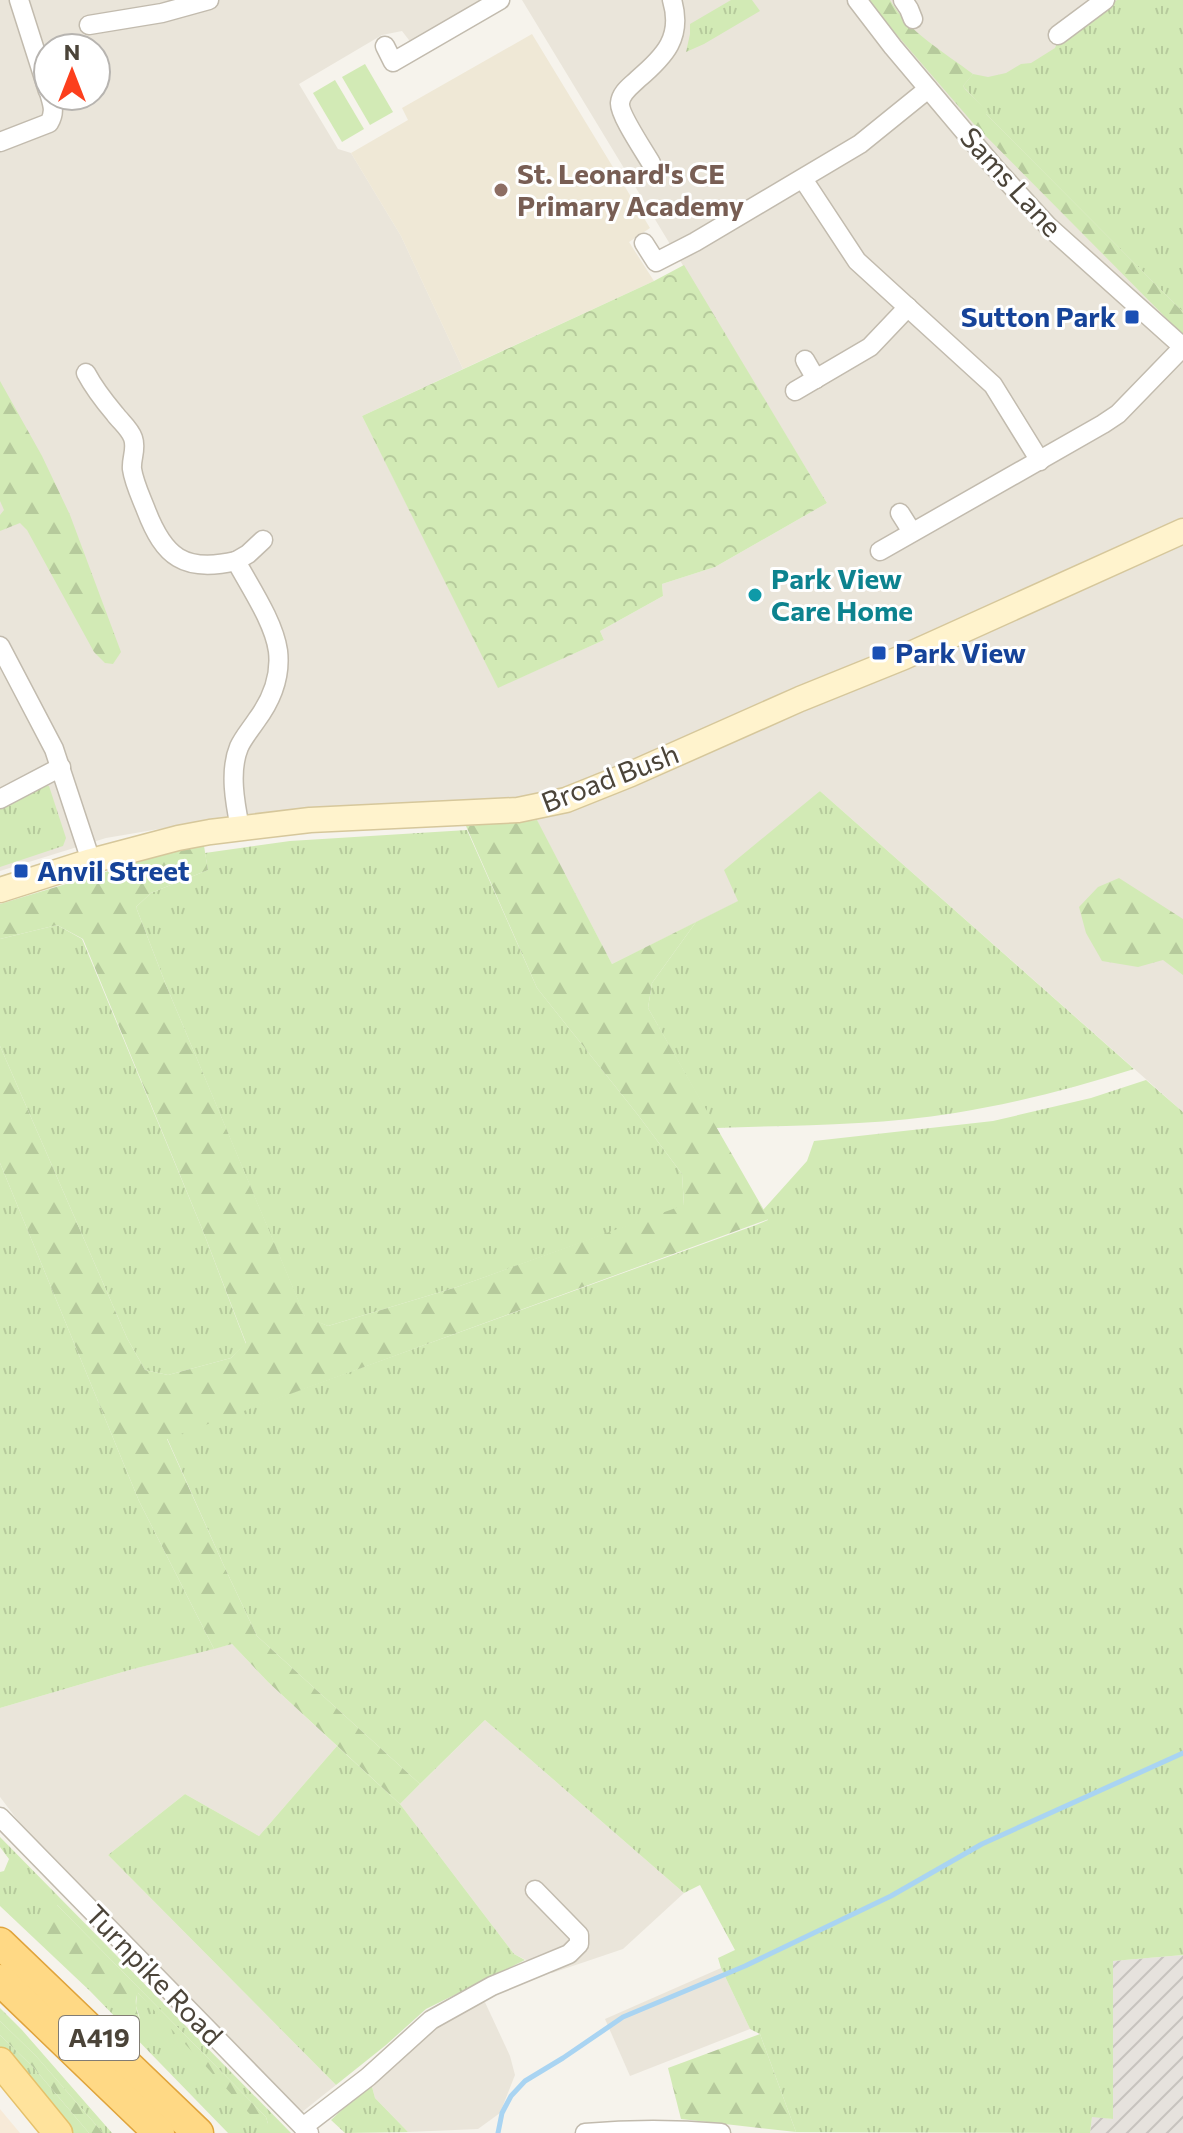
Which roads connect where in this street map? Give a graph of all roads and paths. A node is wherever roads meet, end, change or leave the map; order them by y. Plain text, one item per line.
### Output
1 (19, 0) edge
2 (209, 0) edge
3 (500, 0) edge
4 (672, 0) edge
5 (857, 0) edge
6 (1094, 3) edge
7 (89, 25) dead end
8 (1058, 35) dead end
9 (32, 41) edge
10 (385, 46) dead end
11 (928, 89) junction
12 (53, 112) edge
13 (0, 142) edge
14 (651, 163) dead end
15 (803, 179) junction
16 (644, 243) dead end
17 (908, 307) junction
18 (1183, 347) edge
19 (805, 360) dead end
20 (86, 373) dead end
21 (816, 379) junction
22 (795, 391) dead end
23 (1040, 461) junction
24 (900, 513) dead end
25 (1183, 531) edge
26 (912, 532) junction
27 (263, 540) dead end
28 (880, 551) dead end
29 (236, 561) junction
30 (0, 646) edge
31 (61, 767) junction
32 (0, 799) edge
33 (240, 828) junction
34 (91, 861) junction
35 (0, 890) edge
36 (0, 1817) edge
37 (535, 1890) dead end
38 (0, 1943) edge
39 (0, 1982) edge
40 (0, 2062) edge
41 (306, 2130) edge
42 (58, 2133) edge
43 (130, 2133) edge
44 (159, 2133) edge
45 (198, 2133) edge
46 (585, 2133) edge
47 (721, 2133) edge

1 - 9 street
2 - 7 street
3 - 10 street
4 - 14 street
5 - 11 street, Sams Lane
6 - 8 street
11 - 15 street
11 - 18 street, Sams Lane
12 - 13 street
15 - 16 street
15 - 17 street
17 - 21 street
17 - 23 street
18 - 23 street
19 - 21 street
20 - 29 street
21 - 22 street
23 - 26 street
24 - 26 street
25 - 33 main road, Broad Bush
26 - 28 street
27 - 29 street
29 - 33 street
30 - 31 street
31 - 32 street
31 - 34 street
33 - 34 main road, Broad Bush
34 - 35 main road, Broad Bush
36 - 41 street, Turnpike Road
37 - 41 street
38 - 45 highway, A419
39 - 43 highway, A419
39 - 44 highway, A419
40 - 42 main road
46 - 47 street

